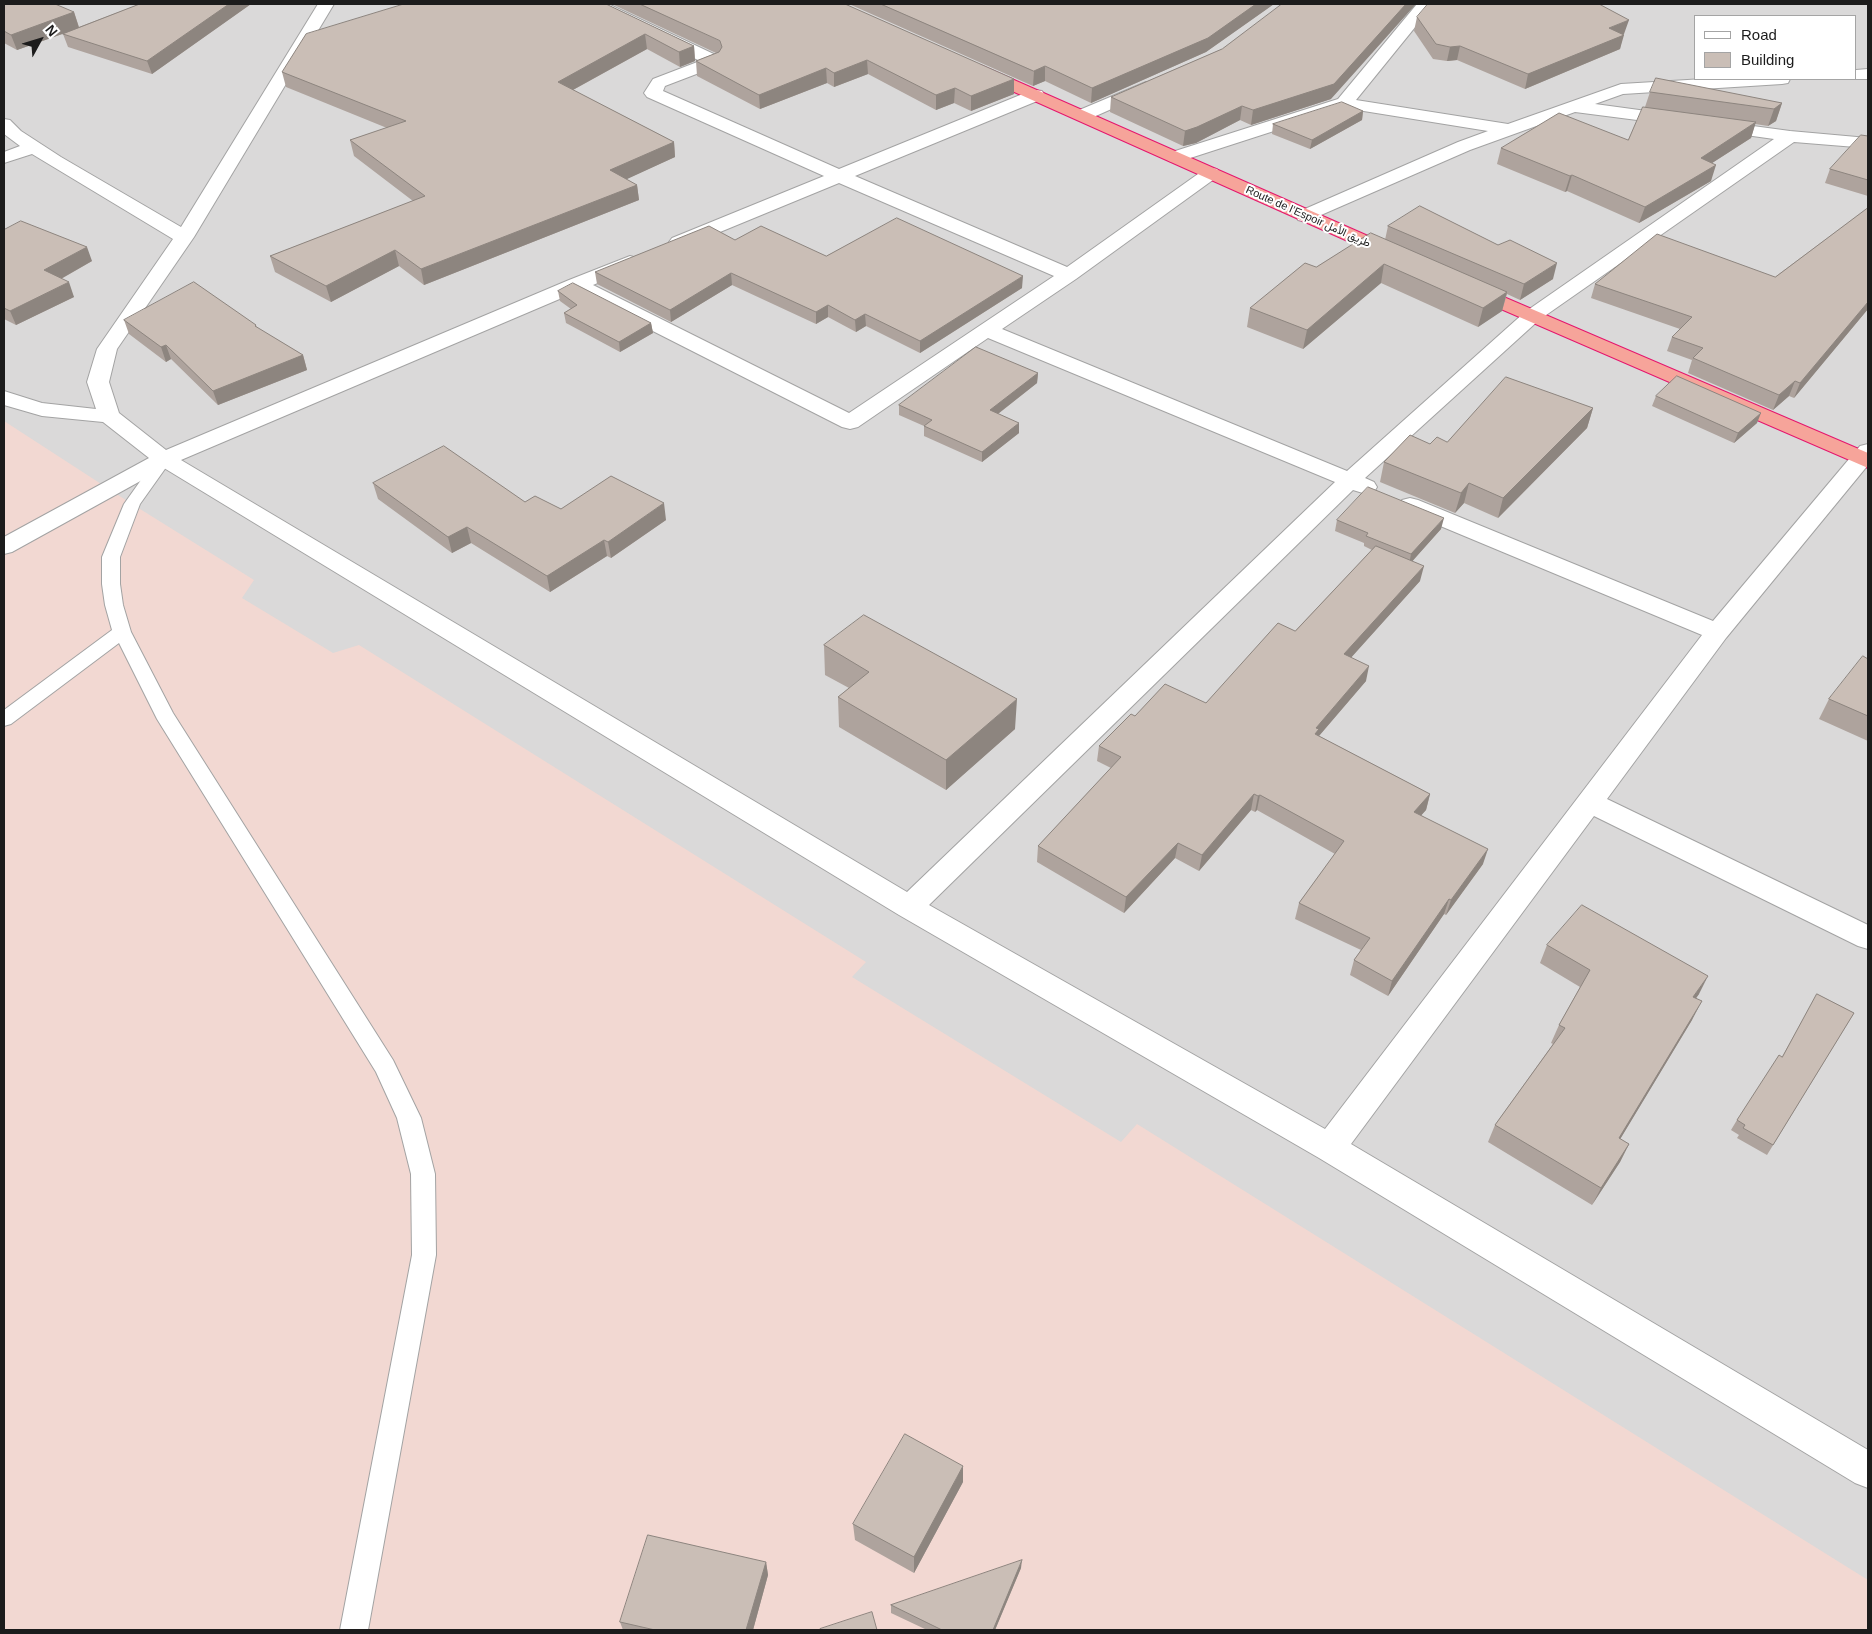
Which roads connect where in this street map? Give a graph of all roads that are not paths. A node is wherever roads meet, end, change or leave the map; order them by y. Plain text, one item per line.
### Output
1 (326, 4) edge
2 (596, 4) edge
3 (1433, 4) edge
4 (965, 63) edge
5 (1766, 80) edge
6 (1161, 81) edge
7 (1036, 95) junction
8 (1344, 103) junction
9 (1573, 106) junction
10 (1083, 114) junction
11 (4, 124) edge
12 (1508, 130) junction
13 (1790, 136) junction
14 (1868, 142) edge
15 (33, 147) junction
16 (1175, 157) junction
17 (4, 158) edge
18 (1212, 173) junction
19 (839, 176) junction
20 (1304, 216) junction
21 (184, 237) junction
22 (1414, 264) edge
23 (1069, 275) junction
24 (1450, 280) edge
25 (576, 284) junction
26 (1532, 316) junction
27 (986, 330) junction
28 (4, 397) edge
29 (109, 416) junction
30 (1866, 457) edge
31 (164, 459) junction
32 (1350, 480) junction
33 (4, 547) edge
34 (122, 632) junction
35 (1717, 632) junction
36 (4, 719) edge
37 (1589, 802) junction
38 (909, 907) junction
39 (1868, 938) edge
40 (1330, 1148) junction
41 (1868, 1470) edge
42 (354, 1630) edge

1 - 21 street
2 - 19 street
3 - 8 street
4 - 7 highway, Route de l’Espoir طريق الأمل
5 - 9 street
6 - 10 street
7 - 10 highway, Route de l’Espoir طريق الأمل
7 - 19 street
8 - 12 street
8 - 16 street
9 - 12 street
9 - 13 street
10 - 16 highway, Route de l’Espoir طريق الأمل
11 - 15 street
12 - 20 street
13 - 14 street
13 - 26 street
15 - 17 street
15 - 21 street
16 - 18 highway, Route de l’Espoir طريق الأمل
18 - 20 highway, Route de l’Espoir طريق الأمل
18 - 23 street
19 - 23 street
19 - 25 street
20 - 22 highway, Route de l’Espoir طريق الأمل
21 - 29 street
23 - 27 street
24 - 26 highway
25 - 27 street
25 - 31 street
26 - 30 highway
26 - 32 street
27 - 32 street
28 - 29 street
29 - 31 street
30 - 35 street
31 - 33 street
31 - 34 lane
31 - 38 street
32 - 35 street
32 - 38 street
34 - 36 lane
34 - 42 lane
35 - 37 street
37 - 39 street
37 - 40 street
38 - 40 street
40 - 41 street

